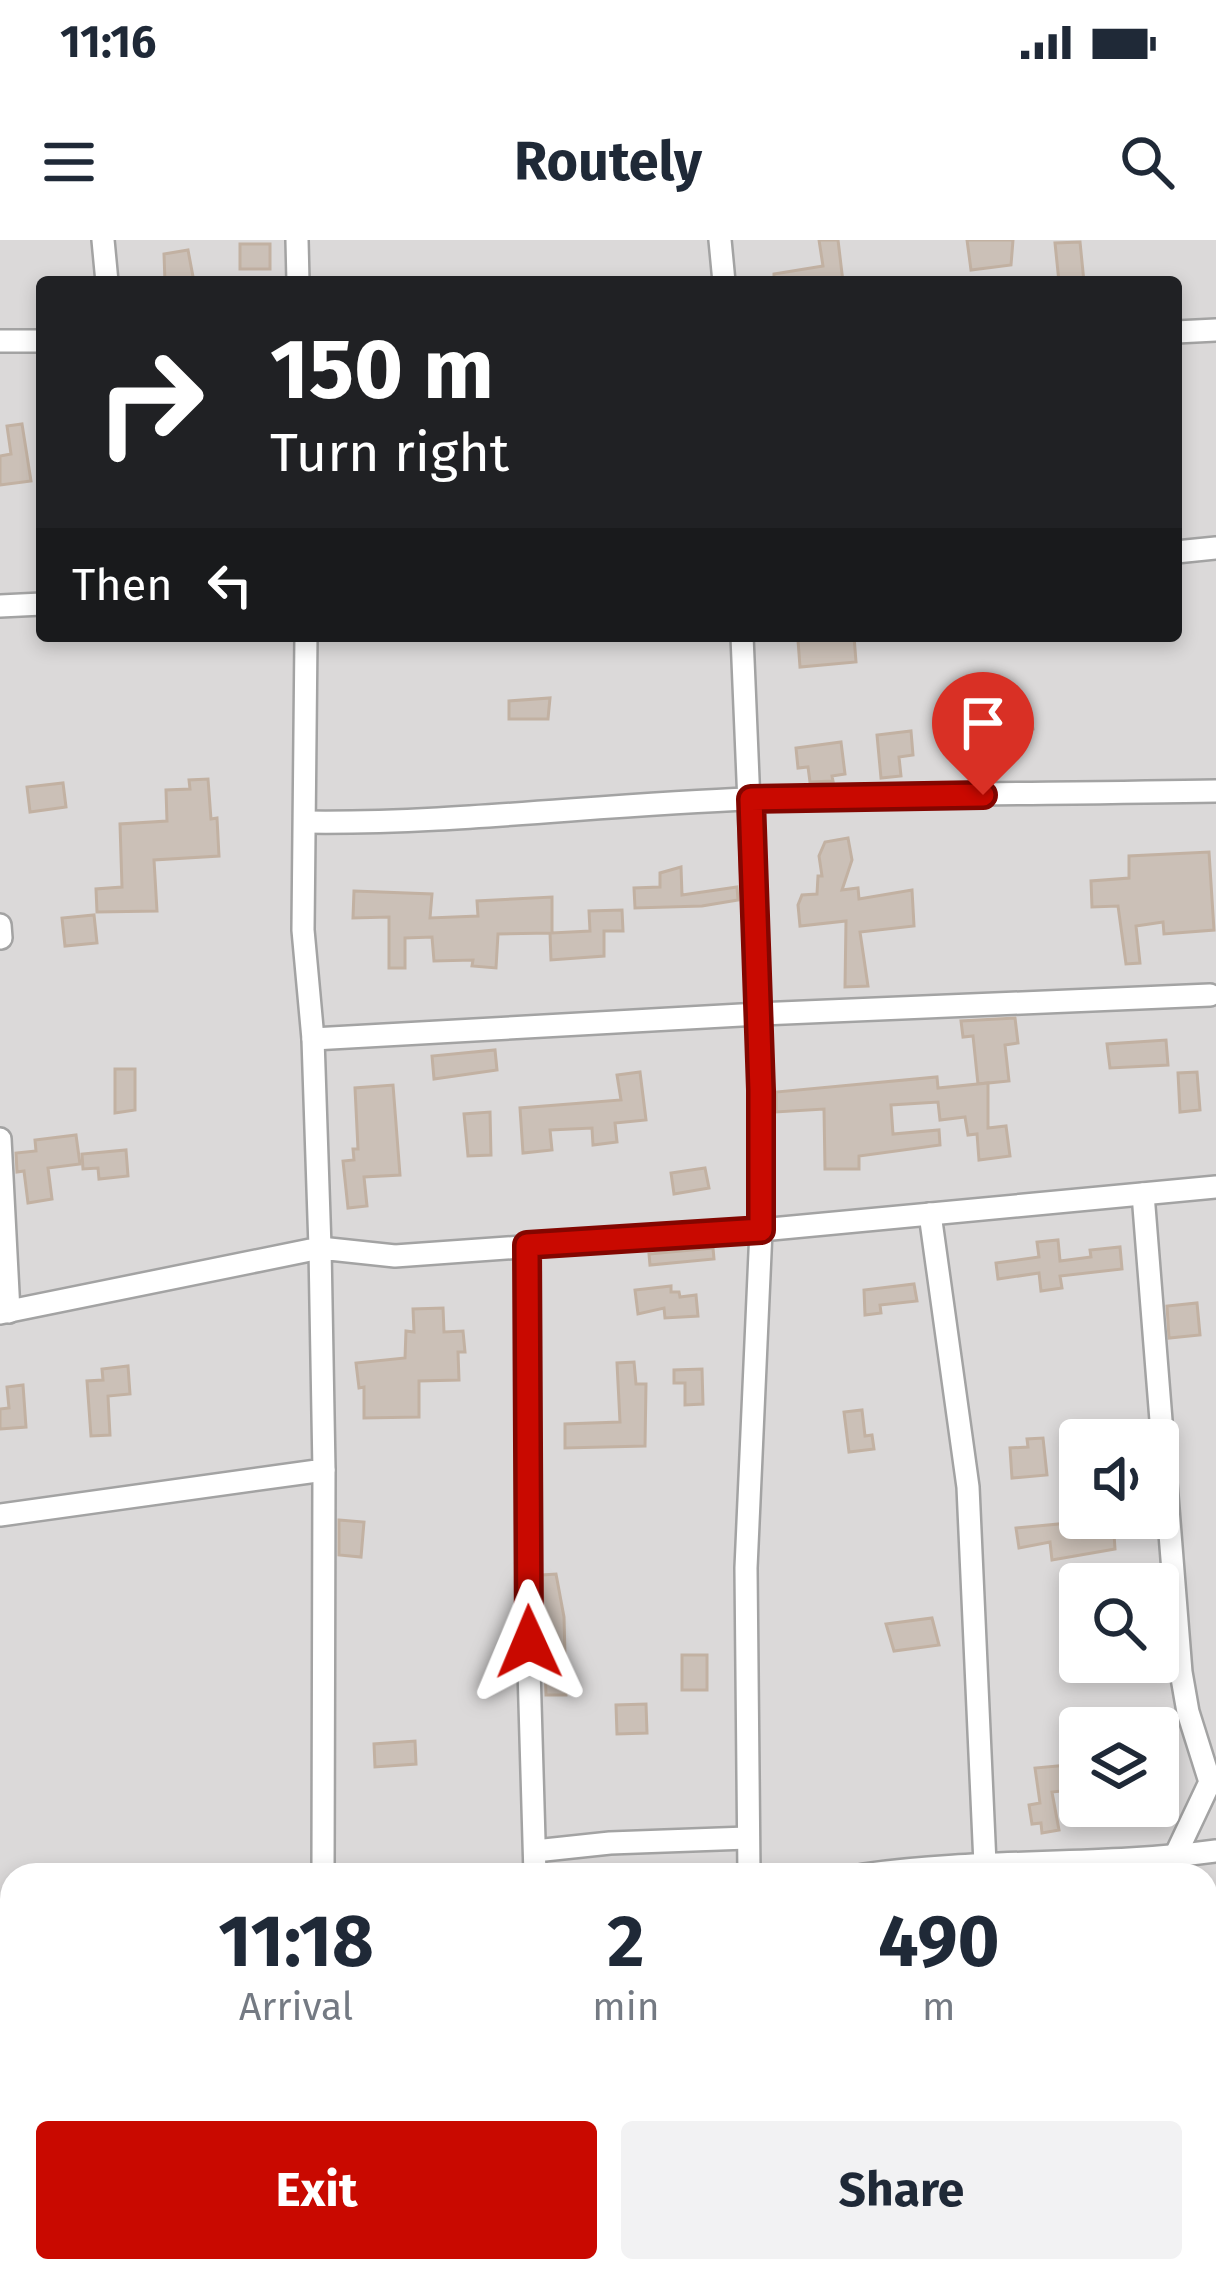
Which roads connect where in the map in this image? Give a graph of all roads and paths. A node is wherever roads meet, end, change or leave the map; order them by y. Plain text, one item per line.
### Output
1 (103, 240) edge
2 (298, 240) edge
3 (720, 240) edge
4 (106, 276) edge
5 (298, 276) edge
6 (723, 276) edge
7 (1216, 330) edge
8 (1182, 332) edge
9 (0, 340) edge
10 (36, 341) edge
11 (1216, 548) edge
12 (1182, 551) edge
13 (36, 604) edge
14 (0, 606) edge
15 (306, 642) edge
16 (742, 642) edge
17 (1216, 791) edge
18 (751, 799) junction
19 (305, 822) junction
20 (0, 925) edge
21 (1, 938) edge
22 (1210, 994) dead end
23 (759, 1014) junction
24 (313, 1040) junction
25 (0, 1139) edge
26 (1216, 1187) edge
27 (1143, 1194) junction
28 (930, 1214) junction
29 (761, 1230) junction
30 (527, 1245) junction
31 (320, 1248) junction
32 (4, 1313) edge
33 (324, 1470) junction
34 (0, 1515) edge
35 (1213, 1785) edge
36 (747, 1838) junction
37 (1216, 1850) edge
38 (535, 1851) junction
39 (1174, 1856) junction
40 (323, 1863) edge
41 (536, 1863) edge
42 (748, 1863) edge
43 (985, 1863) edge
44 (1009, 1863) edge

1 - 4 street
2 - 5 street
3 - 6 street
7 - 8 street
9 - 10 street
11 - 12 street
13 - 14 street
15 - 19 street
16 - 18 street
17 - 18 street
18 - 19 street
18 - 23 street
19 - 24 street
20 - 21 street
22 - 23 street
23 - 24 street
23 - 29 street
24 - 31 street
25 - 32 street
26 - 27 street
27 - 28 street
27 - 35 street
28 - 29 street
28 - 43 street
29 - 30 street
29 - 36 street
30 - 31 street
30 - 38 street
31 - 32 street
31 - 33 street
33 - 34 street
33 - 40 street
35 - 39 street
36 - 38 street
36 - 42 street
37 - 39 street
38 - 41 street
39 - 44 street

